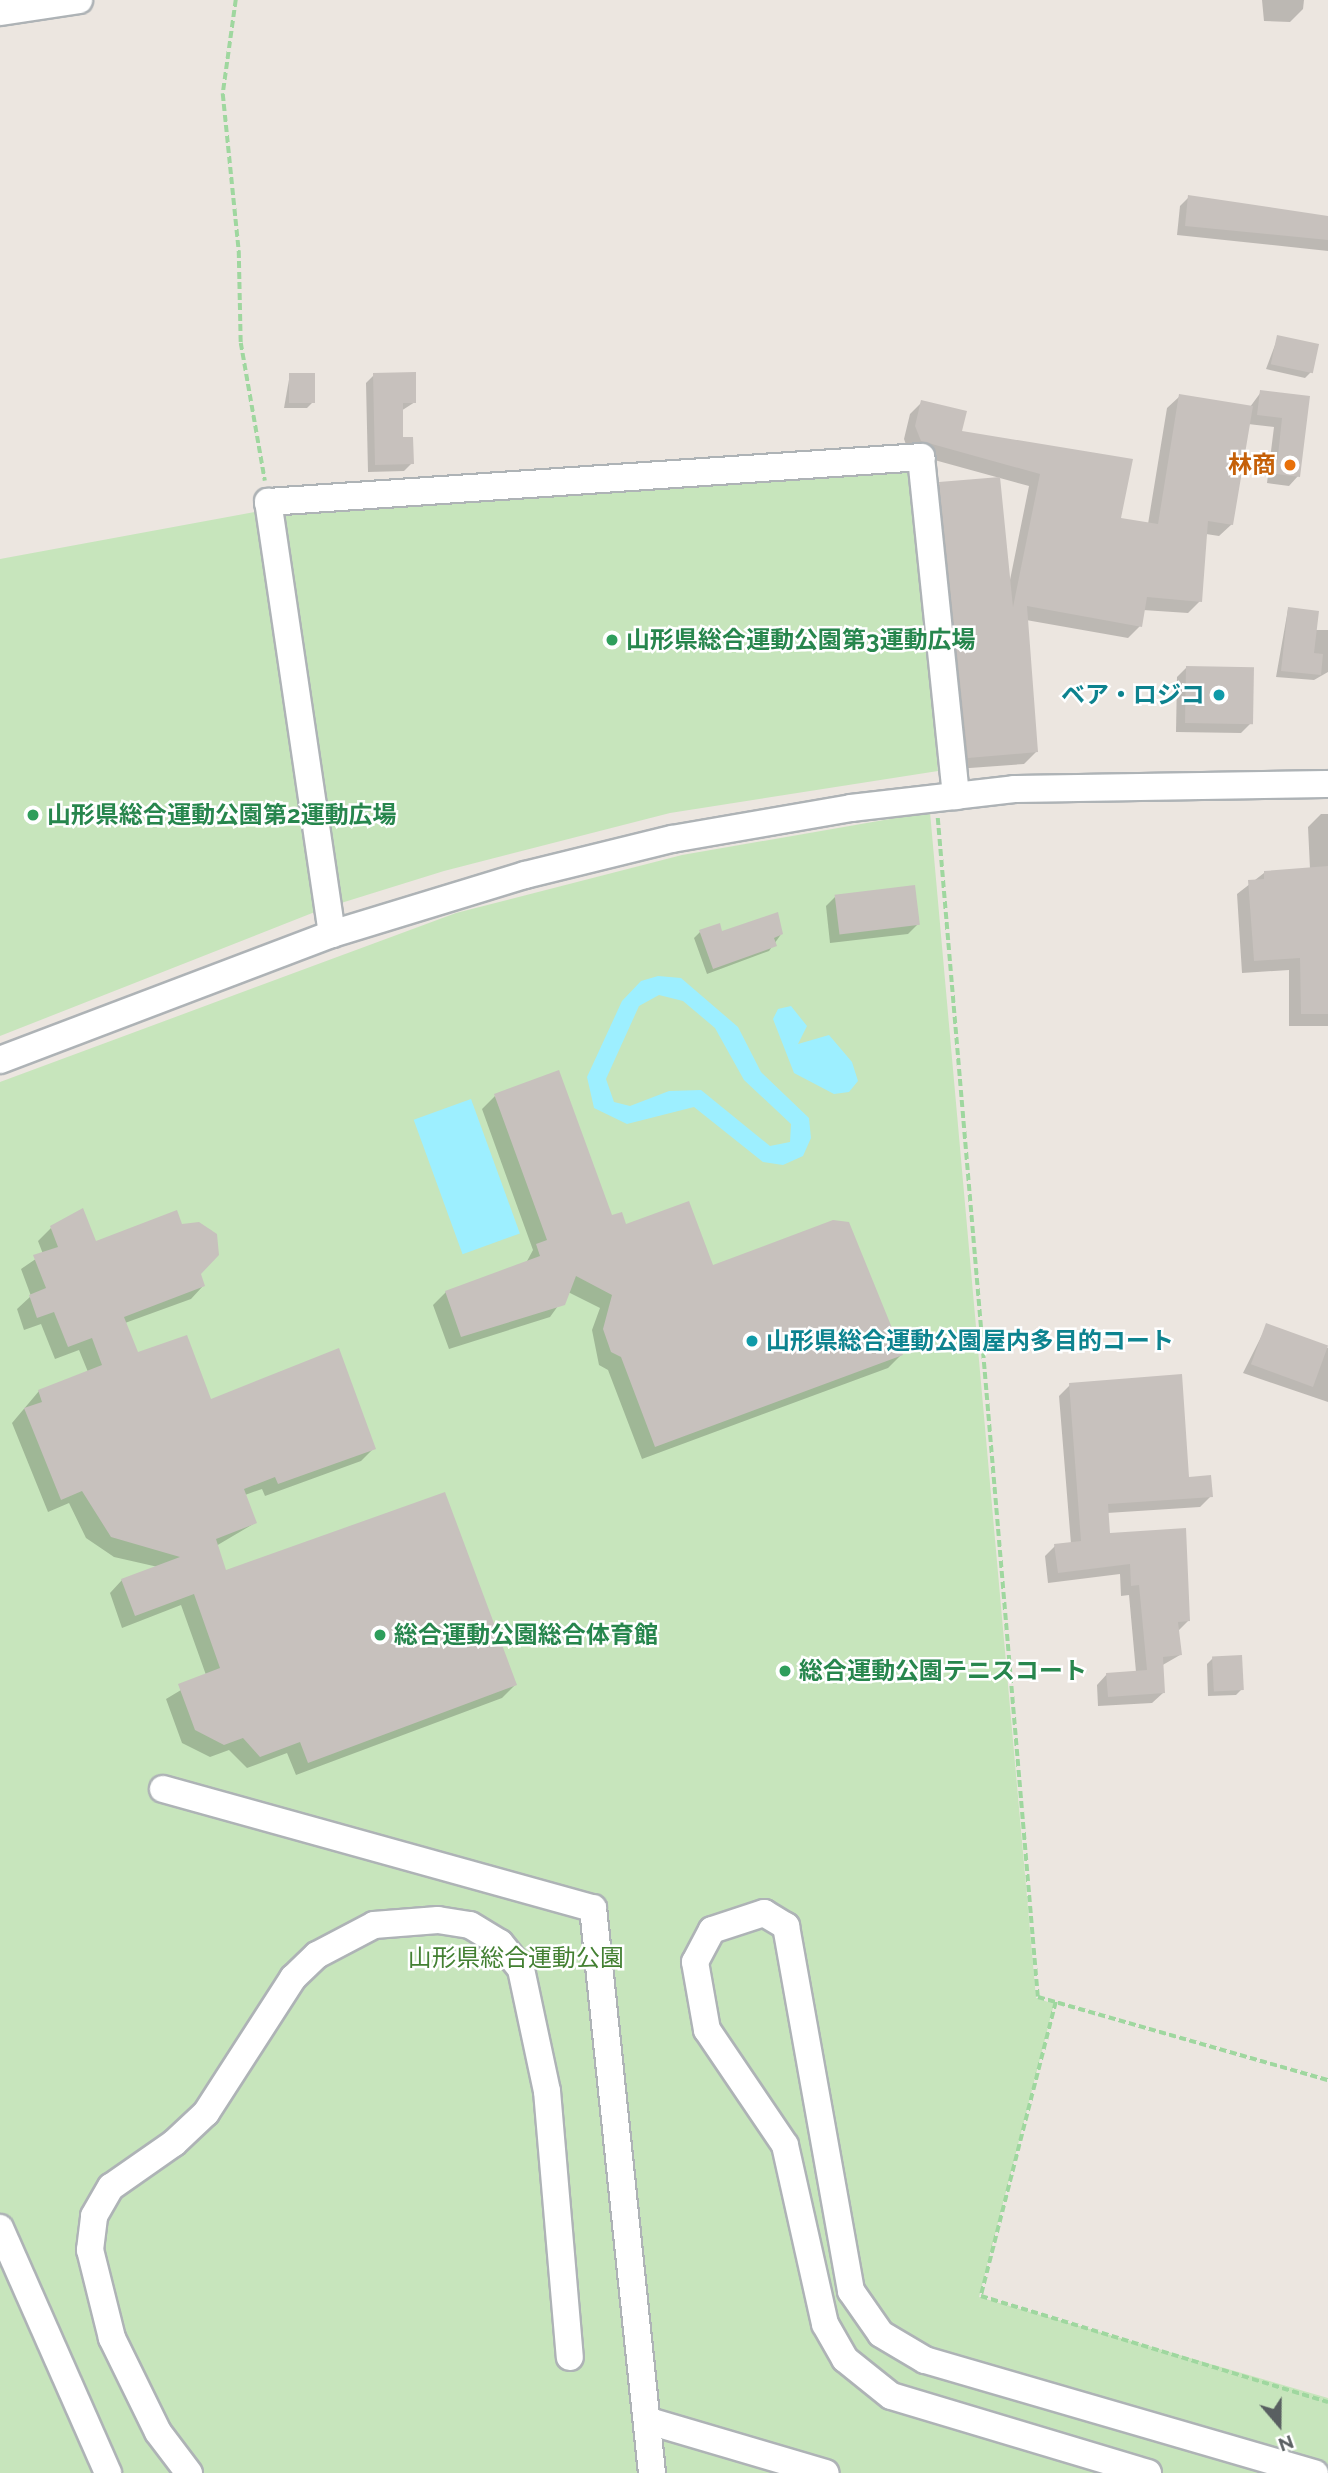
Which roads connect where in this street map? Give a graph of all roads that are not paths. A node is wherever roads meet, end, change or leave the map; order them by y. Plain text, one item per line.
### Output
1 (79, 0) edge
2 (0, 12) edge
3 (1328, 784) edge
4 (946, 798) junction
5 (332, 934) junction
6 (0, 1060) edge
7 (163, 1789) dead end
8 (0, 2228) edge
9 (570, 2357) dead end
10 (649, 2421) junction
11 (107, 2473) edge
12 (189, 2473) edge
13 (652, 2473) edge
14 (826, 2473) edge
15 (1148, 2473) edge
16 (1315, 2473) edge

1 - 2 street
3 - 4 street
4 - 5 street
4 - 5 street
5 - 6 street
7 - 10 street
8 - 11 street
9 - 12 street
10 - 13 street
10 - 14 street
15 - 16 street

